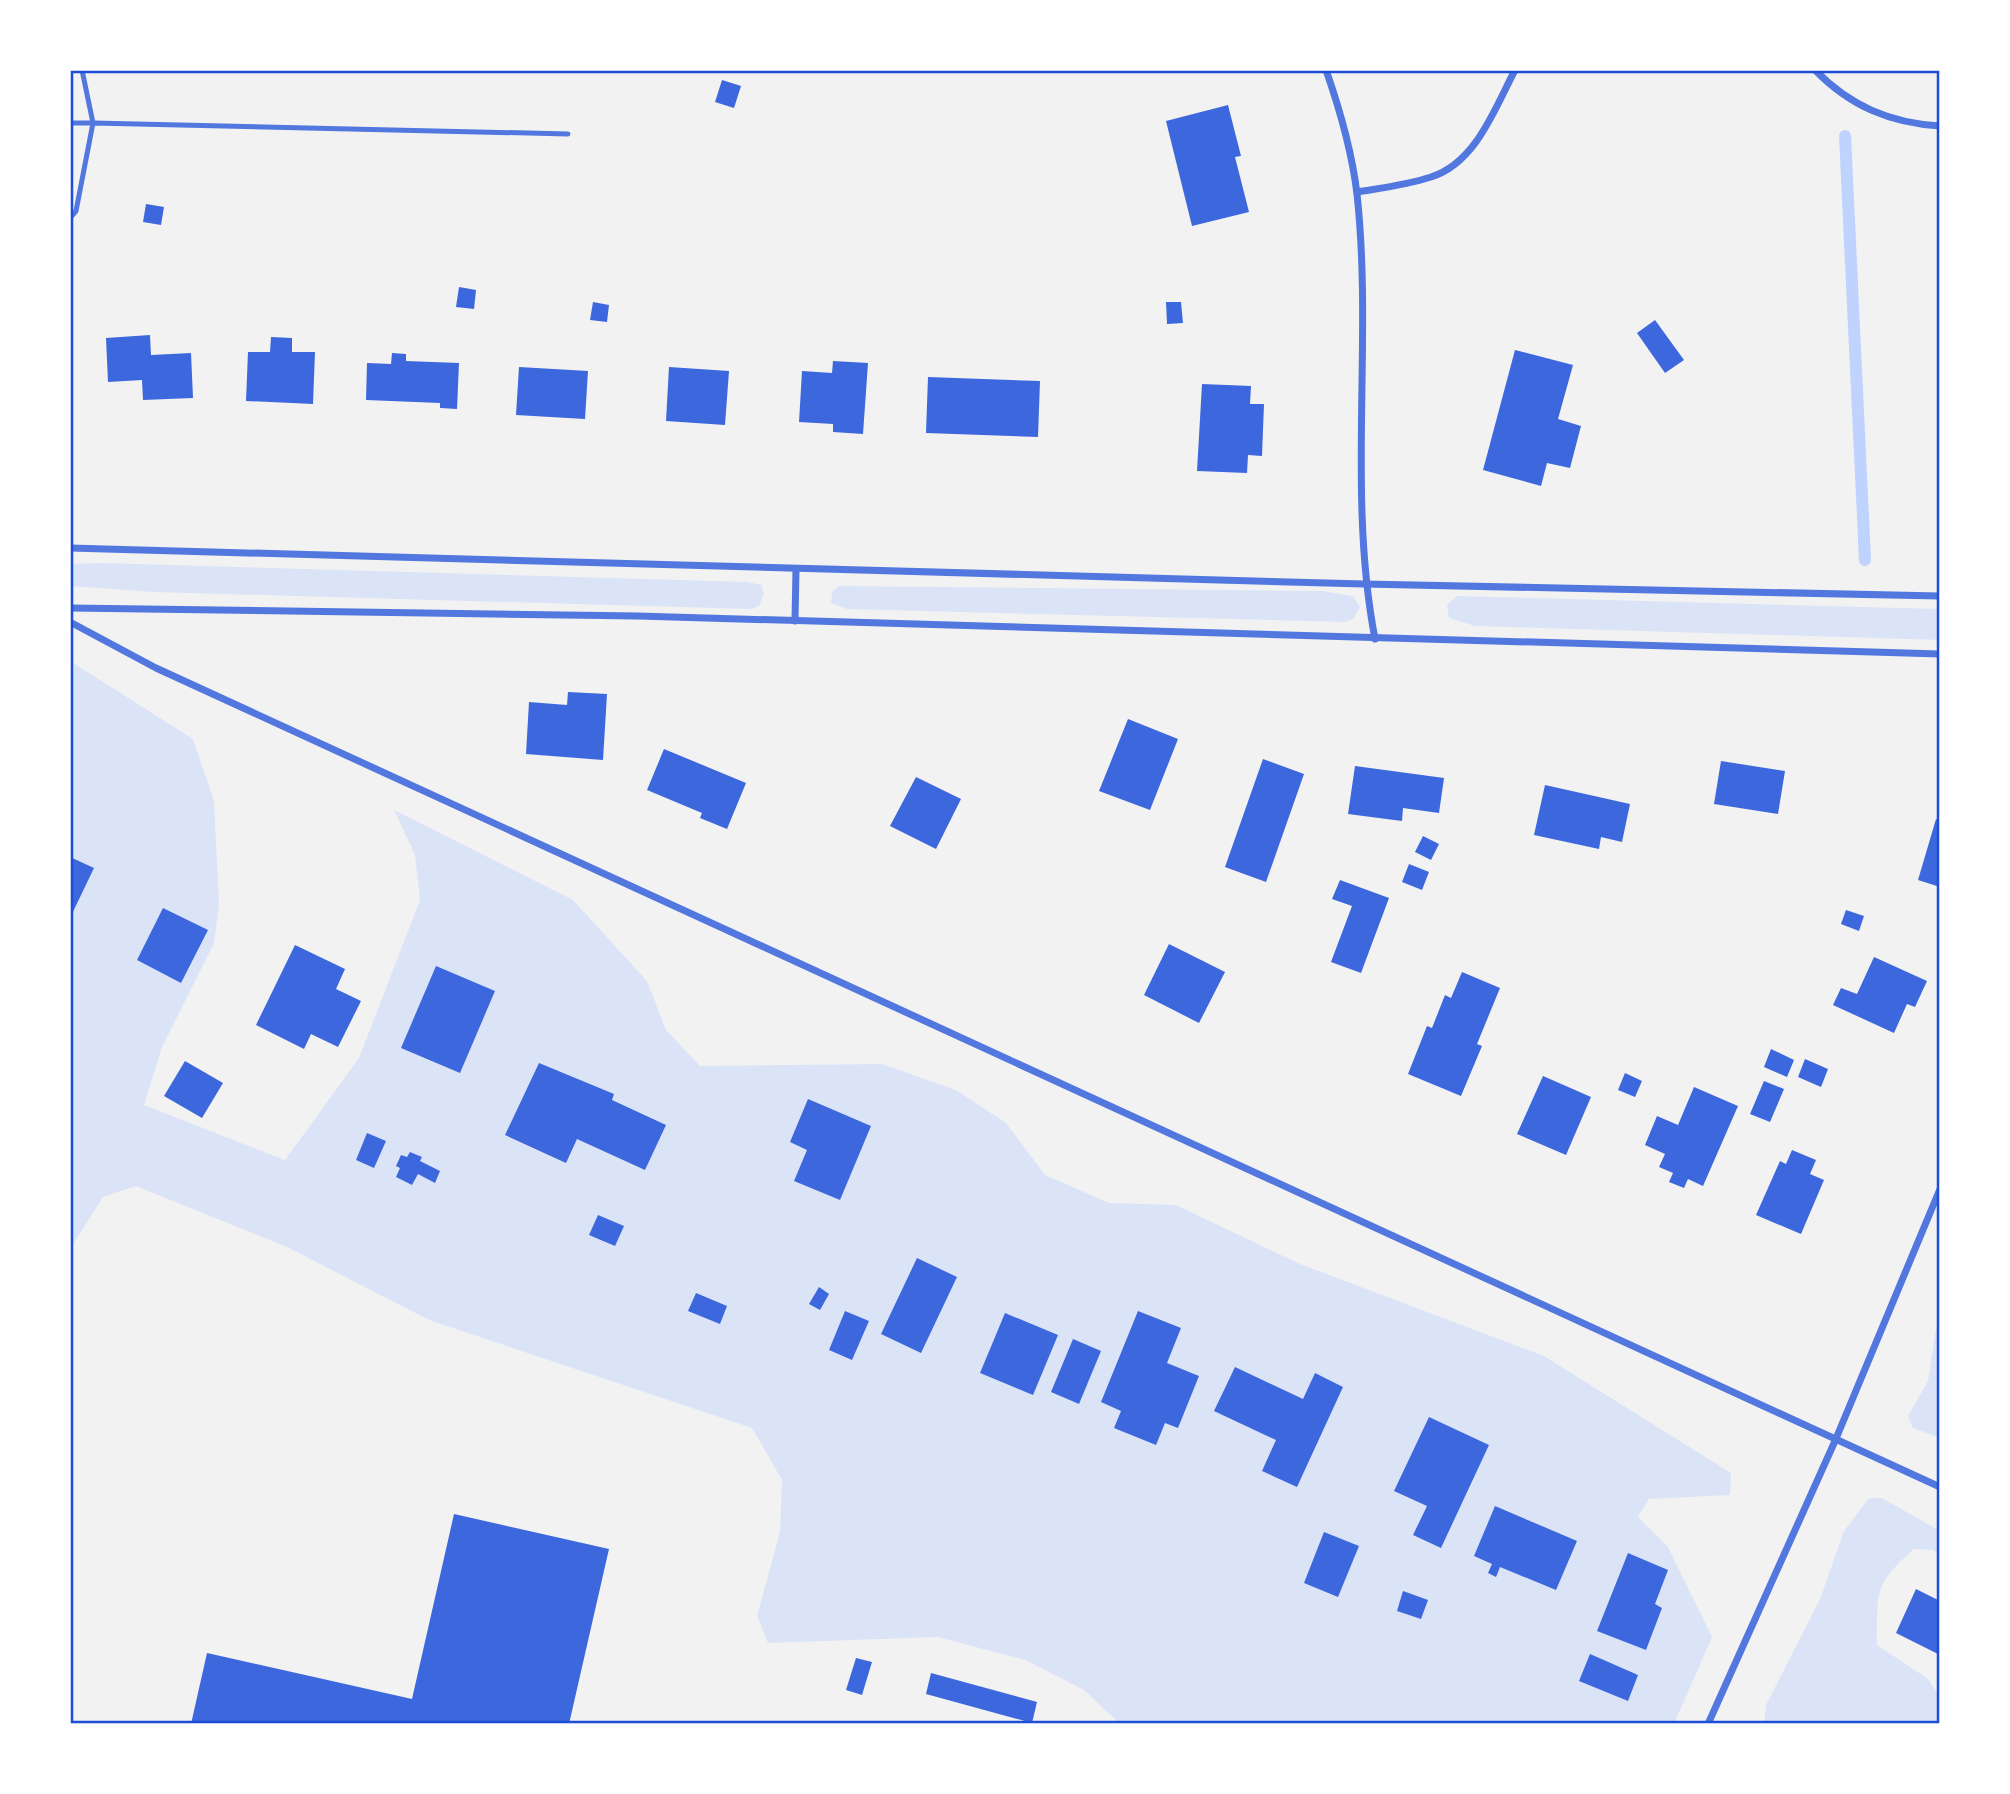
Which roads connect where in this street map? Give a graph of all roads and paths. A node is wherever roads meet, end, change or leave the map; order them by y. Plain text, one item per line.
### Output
1 (82, 70) edge
2 (1326, 70) edge
3 (1515, 70) edge
4 (1815, 70) edge
5 (70, 123) edge
6 (93, 123) junction
7 (1940, 126) edge
8 (568, 134) dead end
9 (1357, 192) junction
10 (70, 218) edge
11 (70, 548) edge
12 (796, 569) junction
13 (1364, 584) junction
14 (1940, 596) edge
15 (70, 608) edge
16 (795, 621) junction
17 (70, 622) edge
18 (1375, 639) junction
19 (1940, 653) edge
20 (1940, 1189) edge
21 (1835, 1441) junction
22 (1940, 1487) edge
23 (1708, 1724) edge

1 - 6 lane
2 - 9 street
3 - 9 street
4 - 7 street
5 - 6 lane
6 - 8 lane
6 - 10 lane
9 - 13 street
11 - 12 street
12 - 13 street
12 - 16 street
13 - 14 street
13 - 18 street
15 - 16 street
16 - 18 street
17 - 21 street
18 - 19 street
20 - 21 street
21 - 22 street
21 - 23 street

